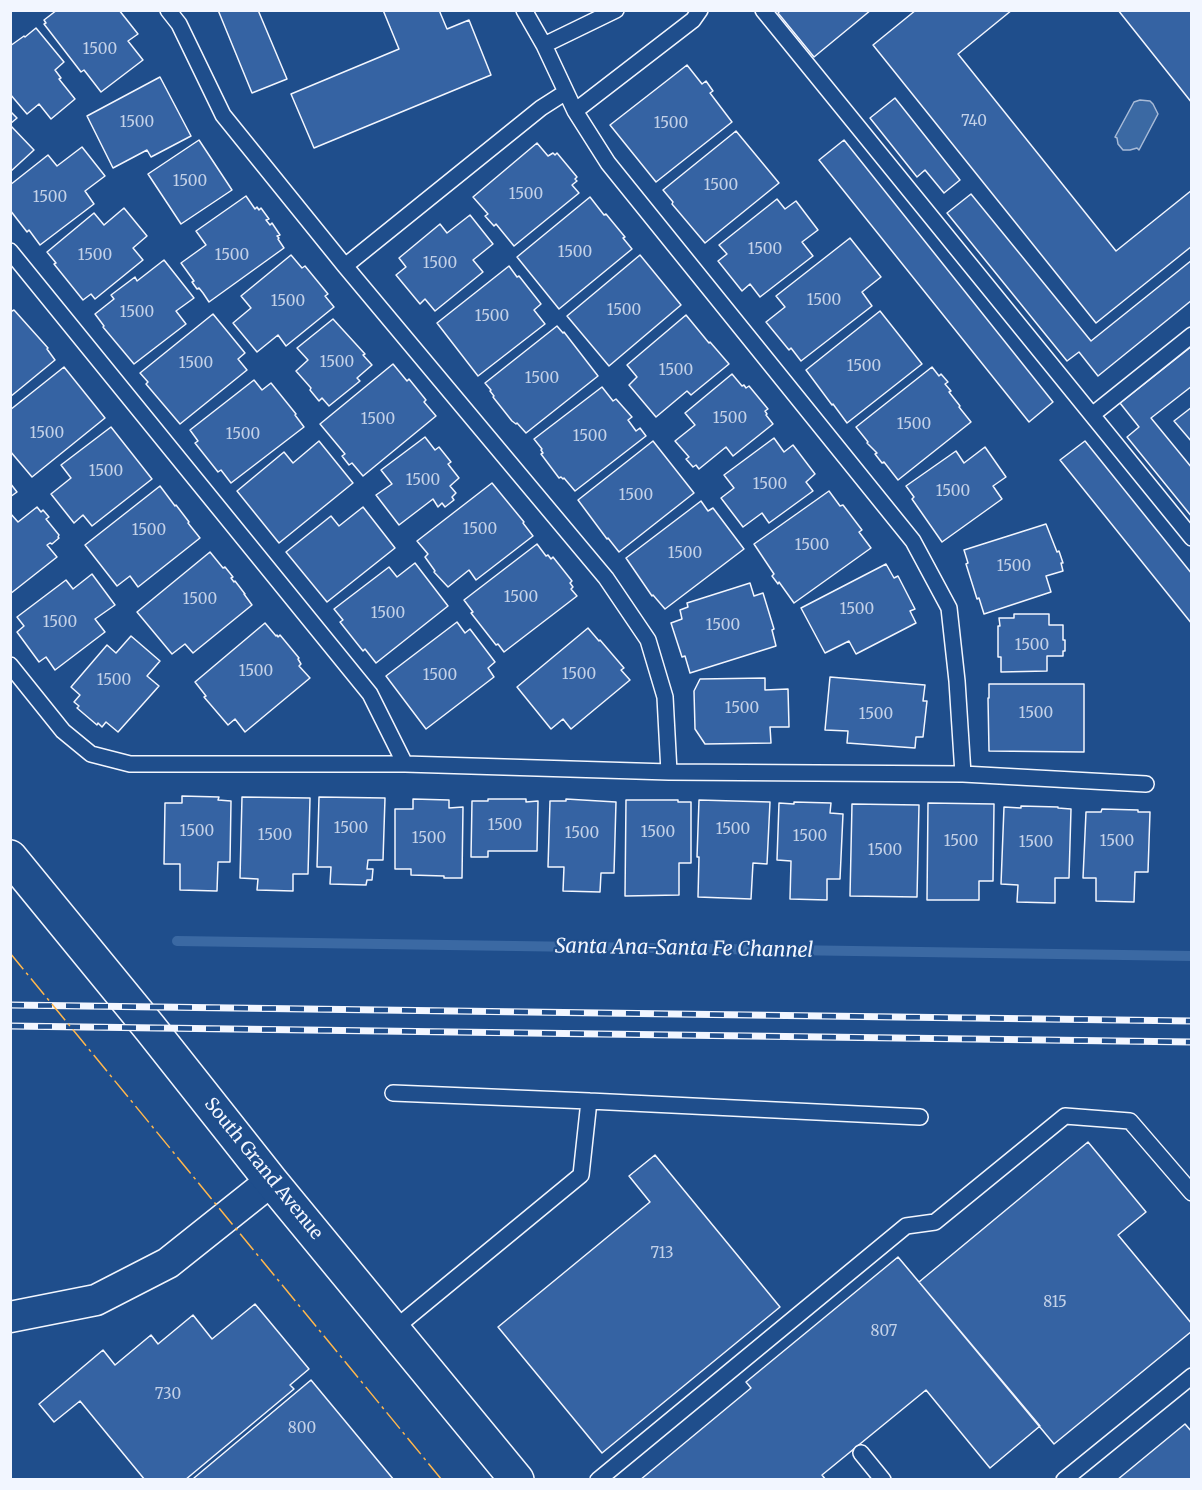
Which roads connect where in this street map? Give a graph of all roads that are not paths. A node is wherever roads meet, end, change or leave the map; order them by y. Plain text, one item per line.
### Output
1 (168, 10) edge
2 (524, 10) edge
3 (616, 10) edge
4 (700, 10) edge
5 (764, 10) edge
6 (544, 45) junction
7 (566, 92) junction
8 (575, 111) junction
9 (10, 251) edge
10 (345, 266) junction
11 (1191, 335) edge
12 (1092, 415) junction
13 (1191, 538) edge
14 (10, 665) edge
15 (405, 764) junction
16 (669, 772) junction
17 (963, 774) junction
18 (1146, 784) dead end
19 (10, 857) edge
20 (393, 1093) dead end
21 (590, 1101) junction
22 (920, 1117) dead end
23 (271, 1181) junction
24 (1191, 1193) edge
25 (10, 1317) edge
26 (394, 1329) junction
27 (1191, 1376) edge
28 (861, 1453) dead end
29 (517, 1479) edge
30 (598, 1479) edge
31 (883, 1479) edge
32 (1064, 1479) edge

1 - 10 lane
2 - 6 lane
3 - 6 lane
4 - 8 lane
5 - 12 lane
6 - 7 lane
7 - 8 lane
7 - 10 lane
8 - 17 lane
9 - 15 lane
10 - 16 lane
11 - 12 lane
12 - 13 lane
14 - 15 lane
15 - 16 lane
16 - 17 lane
17 - 18 lane
19 - 23 main road, South Grand Avenue
20 - 21 lane
21 - 22 lane
21 - 26 lane
23 - 25 street
23 - 26 main road, South Grand Avenue
24 - 30 lane
26 - 29 main road, South Grand Avenue
27 - 32 lane
28 - 31 lane

